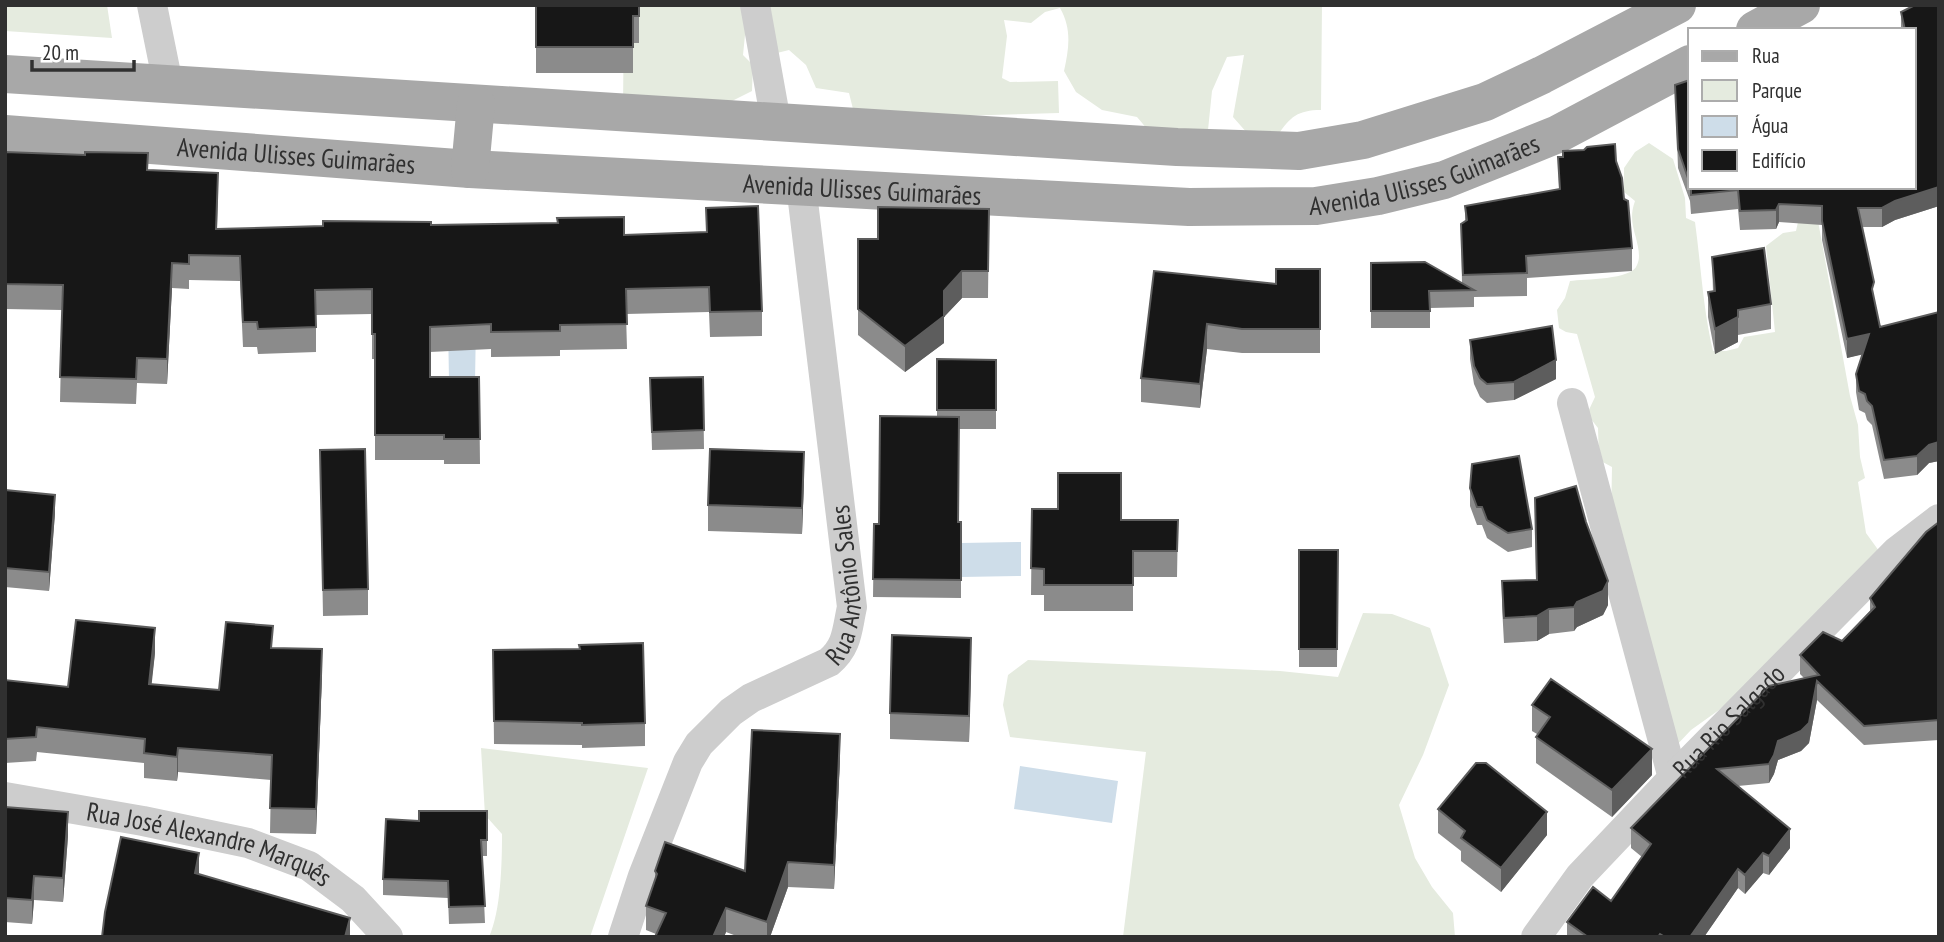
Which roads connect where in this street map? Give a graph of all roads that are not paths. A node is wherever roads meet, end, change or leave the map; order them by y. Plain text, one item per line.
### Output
1 (152, 5) edge
2 (755, 5) edge
3 (1677, 5) edge
4 (1801, 5) edge
5 (1759, 28) edge
6 (1688, 65) edge
7 (5, 74) edge
8 (168, 84) junction
9 (476, 104) junction
10 (776, 122) junction
11 (5, 134) edge
12 (470, 169) junction
13 (801, 185) junction
14 (1572, 403) dead end
15 (1939, 519) edge
16 (1672, 778) junction
17 (5, 797) edge
18 (388, 937) edge
19 (623, 937) edge
20 (1536, 937) edge

1 - 8 street
2 - 10 street
3 - 10 main road, Avenida Ulisses Guimarães
4 - 5 main road
6 - 13 main road, Avenida Ulisses Guimarães
7 - 8 main road, Avenida Ulisses Guimarães
8 - 9 main road, Avenida Ulisses Guimarães
9 - 10 main road, Avenida Ulisses Guimarães
9 - 12 main road
11 - 12 main road, Avenida Ulisses Guimarães
12 - 13 main road, Avenida Ulisses Guimarães
13 - 19 street, Rua Antônio Sales
14 - 16 street
15 - 16 street, Rua Rio Salgado
16 - 20 street, Rua Rio Salgado
17 - 18 street, Rua José Alexandre Marquês

